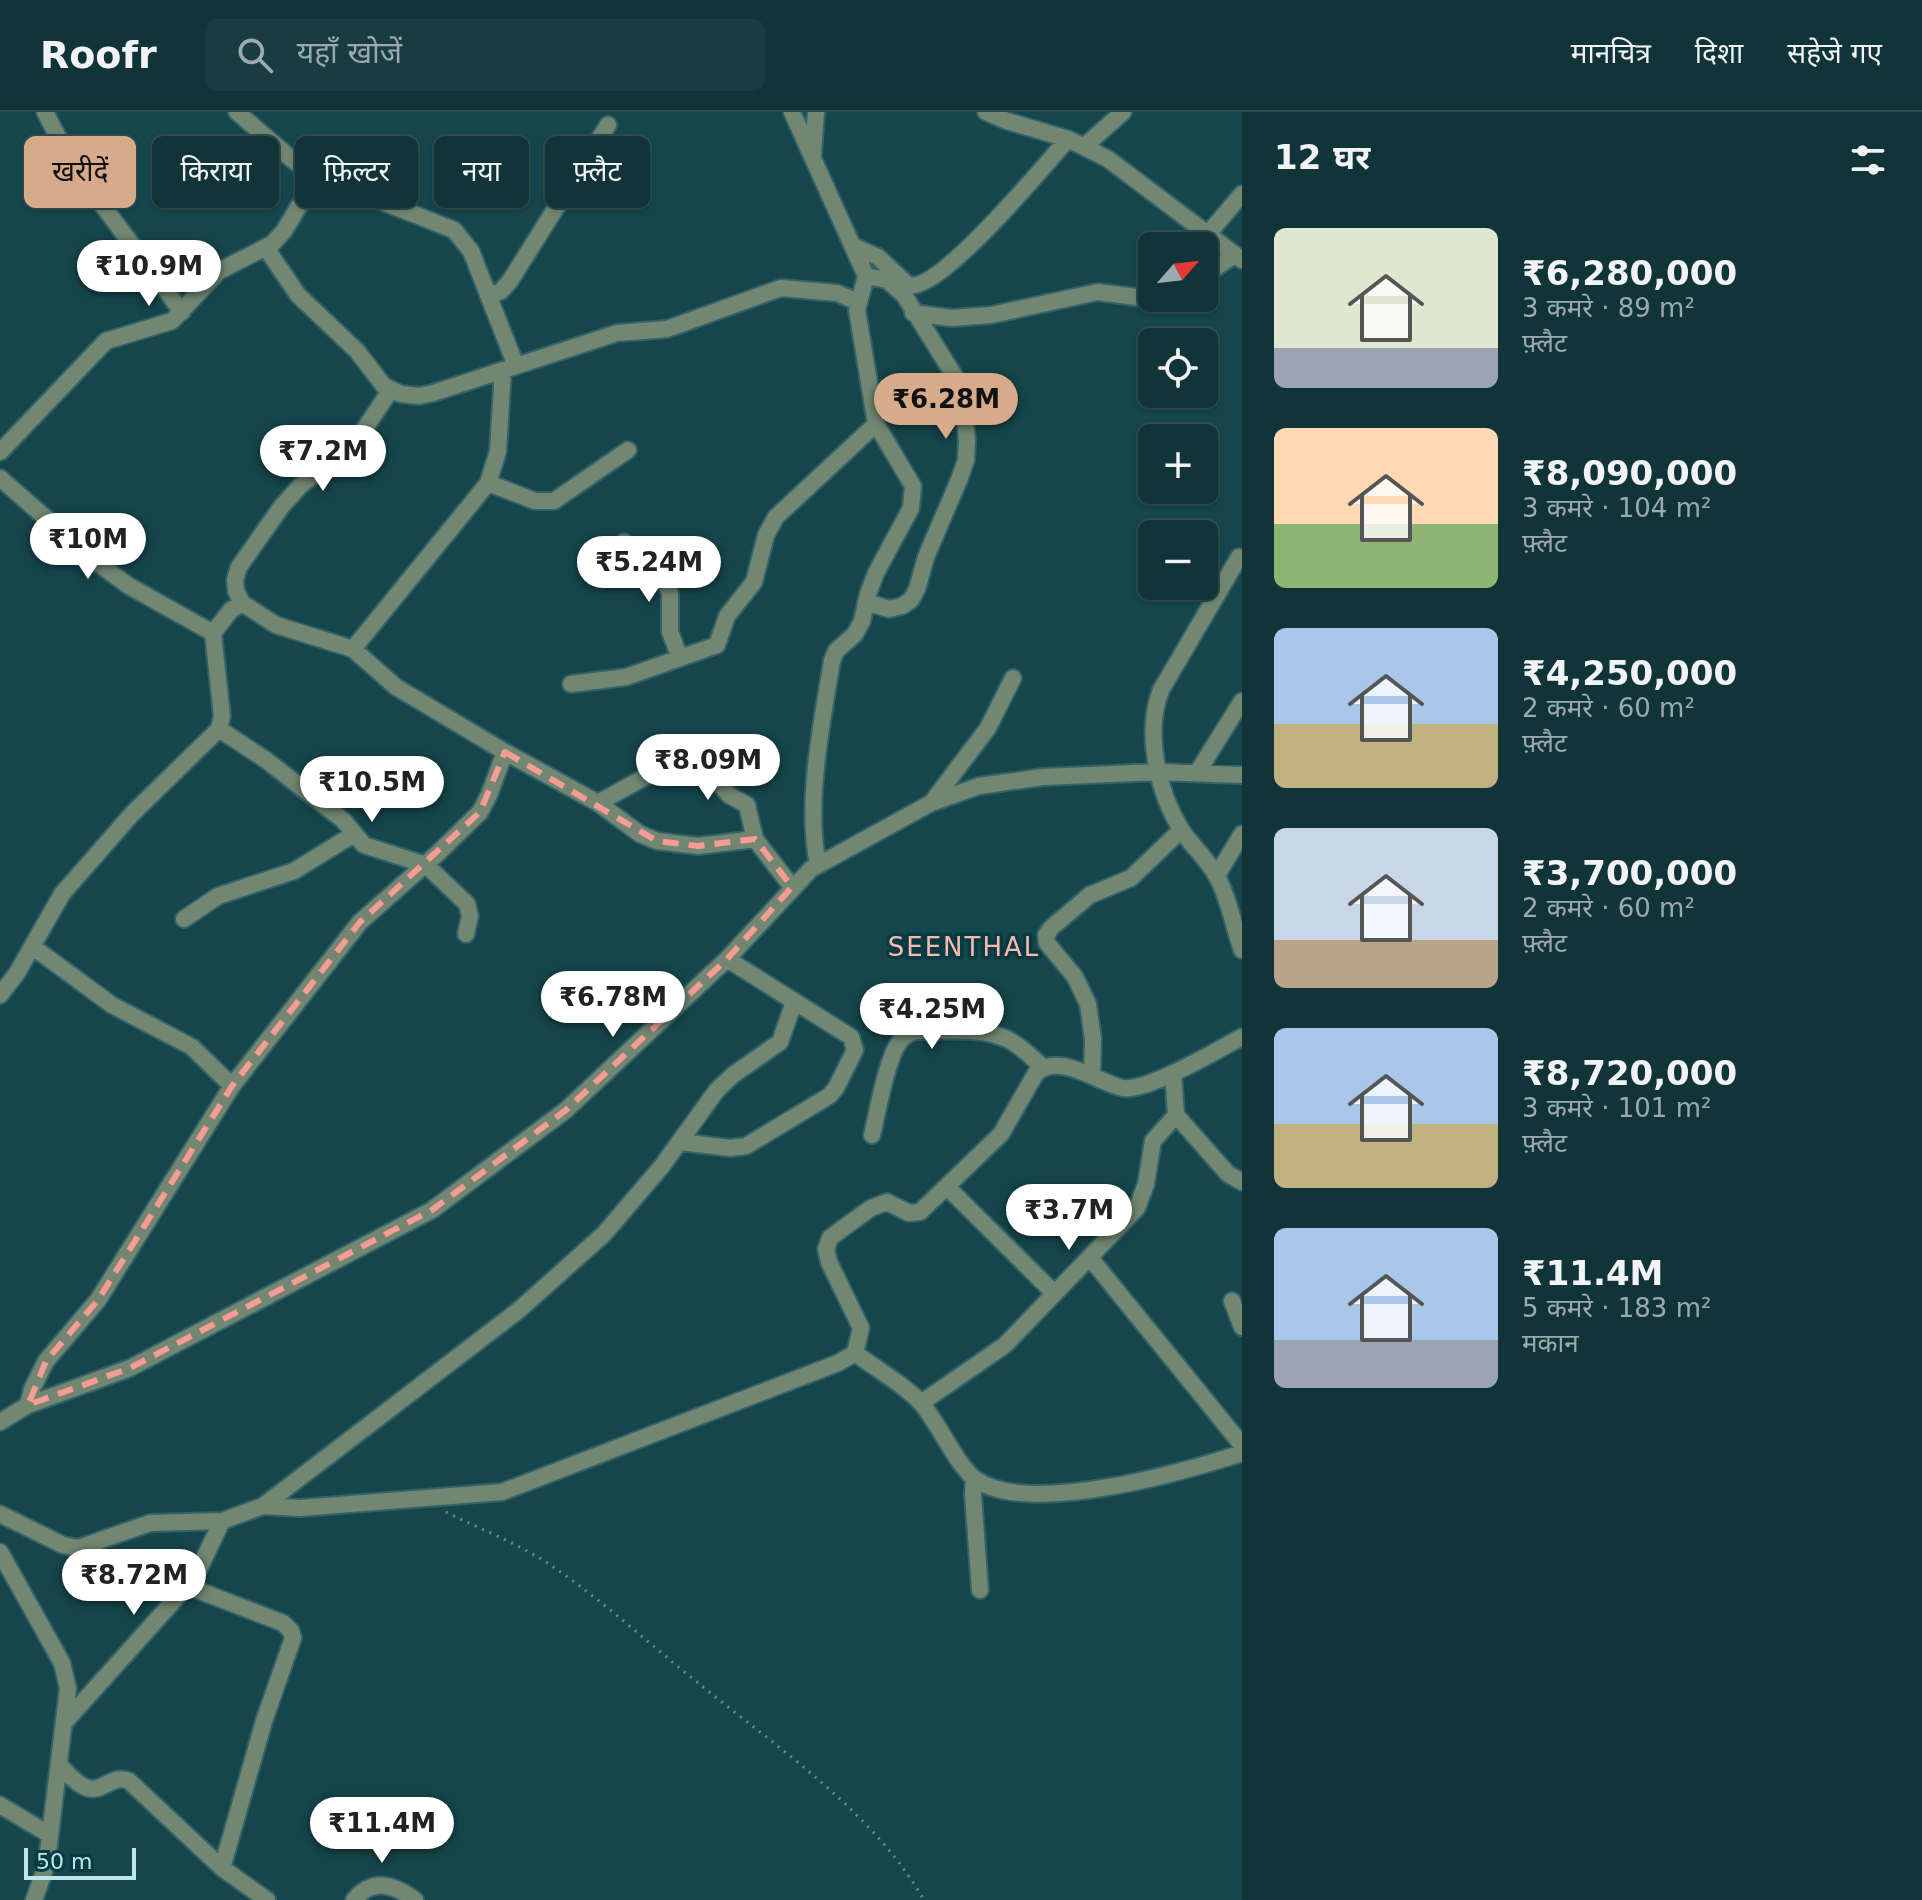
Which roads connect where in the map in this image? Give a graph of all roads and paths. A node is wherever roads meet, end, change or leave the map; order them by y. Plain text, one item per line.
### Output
1 (45, 112) edge
2 (237, 112) edge
3 (792, 112) edge
4 (816, 112) edge
5 (986, 112) edge
6 (1123, 112) edge
7 (608, 125) dead end
8 (1068, 139) junction
9 (1086, 145) junction
10 (813, 157) junction
11 (295, 162) edge
12 (1242, 194) edge
13 (298, 208) edge
14 (398, 208) edge
15 (1203, 232) edge
16 (1210, 232) edge
17 (1218, 243) edge
18 (853, 246) junction
19 (266, 248) junction
20 (1238, 258) edge
21 (1218, 269) edge
22 (866, 276) junction
23 (489, 296) junction
24 (1138, 297) edge
25 (858, 302) junction
26 (182, 312) junction
27 (913, 313) junction
28 (509, 368) junction
29 (390, 391) junction
30 (876, 424) junction
31 (628, 450) dead end
32 (0, 452) edge
33 (0, 478) edge
34 (488, 483) junction
35 (624, 542) dead end
36 (1239, 557) dead end
37 (866, 602) junction
38 (242, 603) junction
39 (213, 633) junction
40 (353, 649) junction
41 (680, 658) junction
42 (1013, 678) dead end
43 (571, 684) dead end
44 (1242, 701) edge
45 (219, 729) junction
46 (505, 752) junction
47 (1158, 772) junction
48 (1197, 773) junction
49 (1242, 775) edge
50 (598, 803) junction
51 (931, 803) junction
52 (1181, 830) junction
53 (354, 834) junction
54 (1242, 834) edge
55 (755, 839) junction
56 (818, 864) junction
57 (426, 865) junction
58 (1217, 875) junction
59 (792, 887) junction
60 (184, 919) dead end
61 (466, 934) dead end
62 (33, 947) junction
63 (1242, 950) edge
64 (727, 959) junction
65 (0, 995) edge
66 (794, 1002) junction
67 (1242, 1037) edge
68 (1043, 1067) junction
69 (1173, 1073) junction
70 (1092, 1075) junction
71 (232, 1086) junction
72 (1176, 1115) junction
73 (872, 1135) dead end
74 (681, 1142) junction
75 (1242, 1182) edge
76 (947, 1187) junction
77 (1091, 1259) junction
78 (1054, 1293) junction
79 (1232, 1301) dead end
80 (1242, 1327) edge
81 (855, 1353) junction
82 (921, 1403) junction
83 (28, 1405) junction
84 (0, 1422) edge
85 (1242, 1445) edge
86 (1242, 1453) edge
87 (974, 1478) junction
88 (263, 1506) junction
89 (446, 1512) dead end
90 (0, 1514) edge
91 (222, 1521) junction
92 (0, 1552) edge
93 (187, 1586) junction
94 (980, 1590) dead end
95 (64, 1723) junction
96 (59, 1765) junction
97 (0, 1805) edge
98 (50, 1835) junction
99 (222, 1868) junction
100 (34, 1900) edge
101 (267, 1900) edge
102 (354, 1900) edge
103 (415, 1900) edge
104 (924, 1900) edge

1 - 26 street
2 - 11 street
3 - 10 street
4 - 10 street
5 - 8 street
6 - 9 street
7 - 23 street
8 - 9 street
8 - 18 street
9 - 15 street
10 - 18 street
12 - 16 street
13 - 19 street
14 - 23 street
17 - 20 street
18 - 22 street
19 - 26 street
19 - 29 street
20 - 21 street
22 - 25 street
22 - 27 street
23 - 28 street
24 - 27 street
25 - 28 street
25 - 30 street
26 - 32 street
27 - 37 street
28 - 29 street
28 - 34 street
29 - 38 street
30 - 37 street
30 - 41 street
31 - 34 street
33 - 39 street
34 - 40 street
35 - 41 street
36 - 47 street
37 - 56 street
38 - 39 street
38 - 40 street
39 - 45 street
40 - 46 street
41 - 43 street
42 - 51 street
44 - 48 street
45 - 53 street
45 - 62 street
46 - 50 street
46 - 57 street
47 - 48 street
47 - 51 street
47 - 52 street
48 - 49 street
50 - 55 street
50 - 55 street
51 - 56 street
52 - 58 street
52 - 70 street
53 - 57 street
53 - 60 street
54 - 58 street
55 - 59 street
56 - 59 street
57 - 61 street
57 - 71 street
58 - 63 street
59 - 64 street
62 - 65 street
62 - 71 street
64 - 66 street
64 - 83 street
66 - 74 street
66 - 74 street
67 - 69 street
68 - 70 street
68 - 73 street
68 - 76 street
69 - 70 street
69 - 72 street
71 - 83 street
72 - 75 street
72 - 77 street
74 - 88 street
76 - 78 street
76 - 81 street
77 - 78 street
77 - 85 street
78 - 82 street
79 - 80 street
81 - 82 street
81 - 88 street
82 - 87 street
83 - 84 street
86 - 87 street
87 - 94 street
88 - 91 street
89 - 104 path
90 - 91 street
91 - 93 street
92 - 95 street
93 - 95 street
93 - 99 street
95 - 96 street
96 - 98 street
96 - 99 street
97 - 98 street
98 - 100 street
99 - 101 street
102 - 103 street

